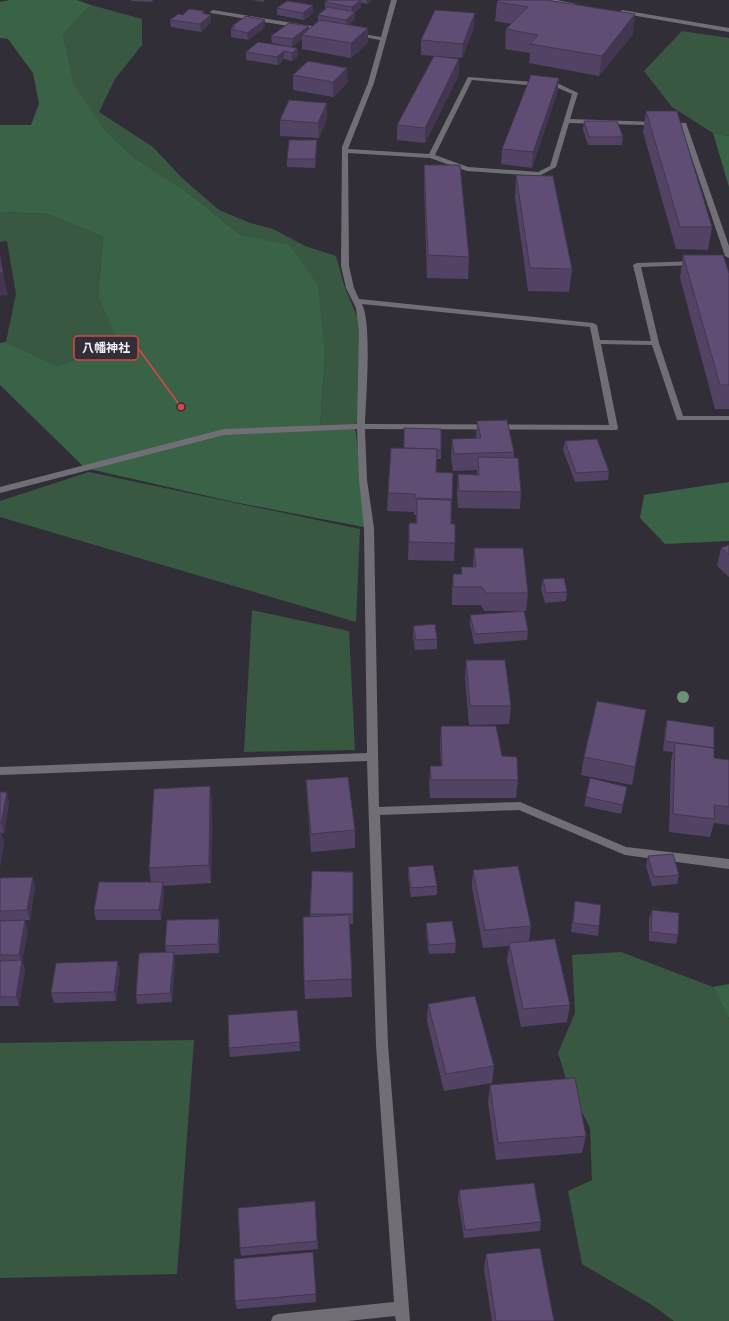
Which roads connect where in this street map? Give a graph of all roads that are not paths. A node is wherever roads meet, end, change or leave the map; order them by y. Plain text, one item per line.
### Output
1 (394, 0) edge
2 (547, 0) edge
3 (577, 5) edge
4 (615, 11) edge
5 (213, 12) dead end
6 (329, 30) edge
7 (729, 30) edge
8 (352, 34) edge
9 (383, 39) junction
10 (567, 122) junction
11 (345, 151) junction
12 (432, 156) junction
13 (729, 256) edge
14 (706, 263) edge
15 (357, 301) junction
16 (596, 342) junction
17 (655, 342) junction
18 (729, 418) edge
19 (361, 426) junction
20 (0, 490) edge
21 (372, 757) junction
22 (0, 771) edge
23 (375, 811) junction
24 (729, 864) edge
25 (403, 1314) edge
26 (278, 1321) edge

1 - 9 street
2 - 3 street
4 - 7 street
5 - 6 street
8 - 9 street
9 - 11 street
10 - 12 street
10 - 12 street
10 - 13 street
11 - 12 street
11 - 15 street
14 - 17 street
15 - 16 street
15 - 19 street
16 - 17 street
16 - 19 street
17 - 18 street
19 - 20 street
19 - 21 street
21 - 22 street
21 - 23 street
23 - 24 street
23 - 25 street
25 - 26 street

